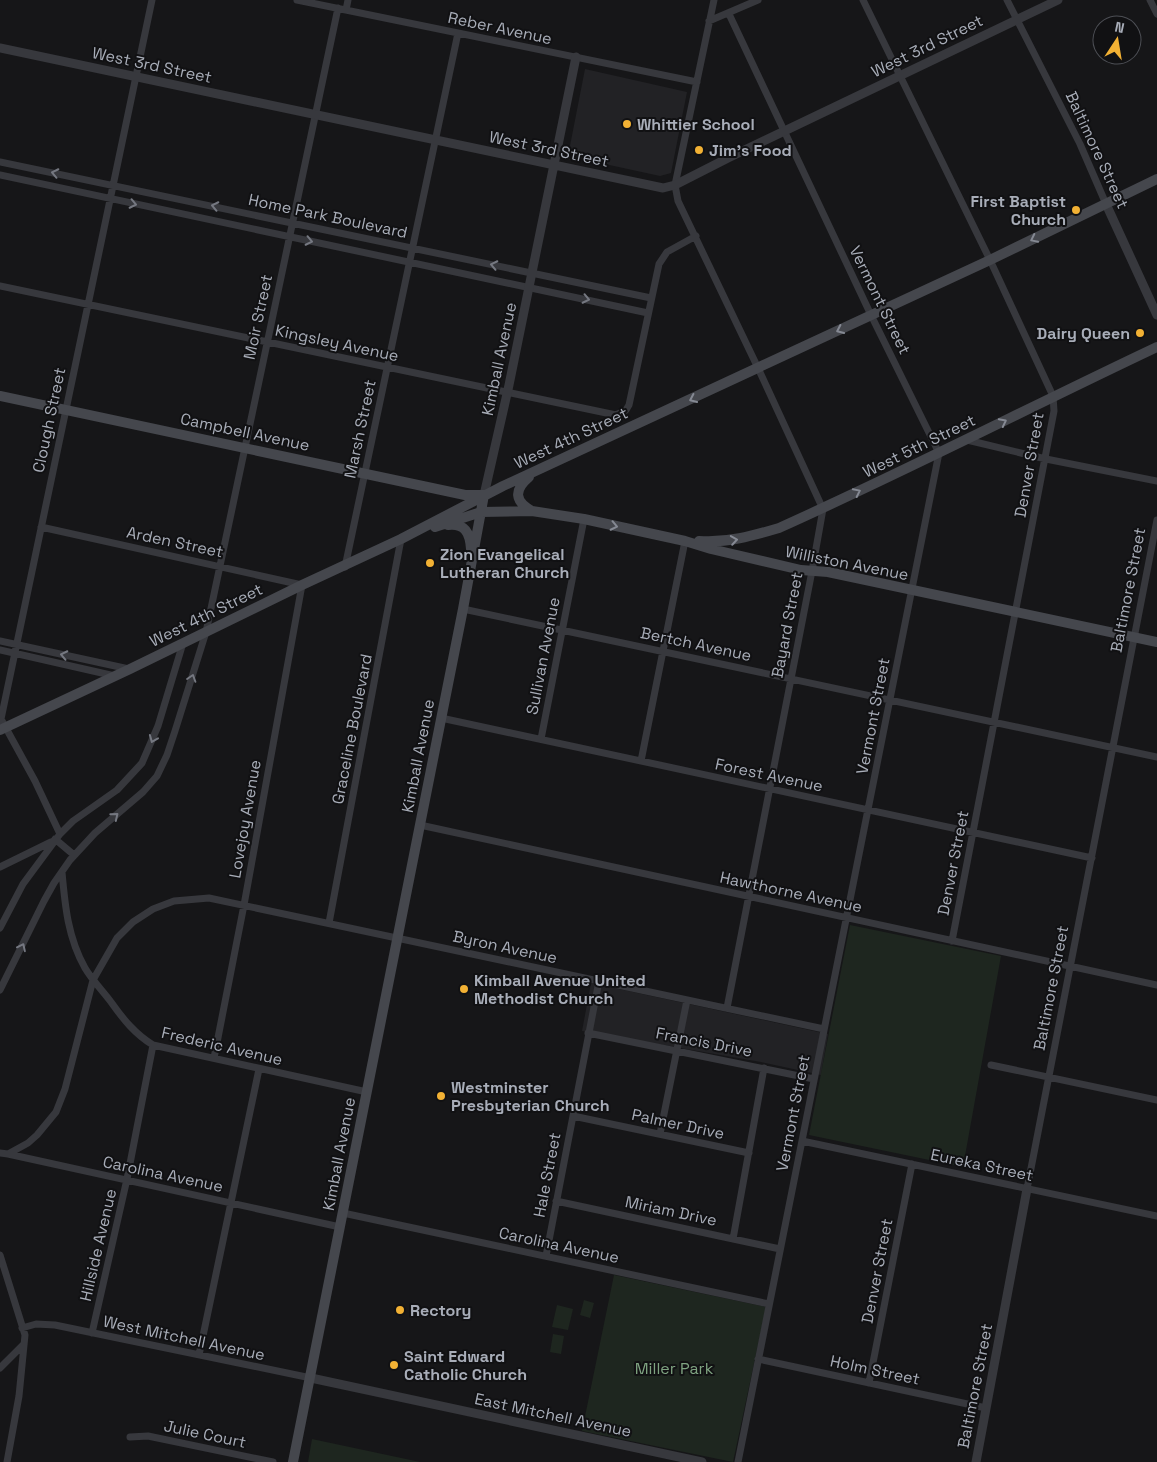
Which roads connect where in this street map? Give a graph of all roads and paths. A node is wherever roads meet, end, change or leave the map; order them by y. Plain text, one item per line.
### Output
1 (152, 0) edge
2 (297, 0) edge
3 (348, 0) edge
4 (714, 0) edge
5 (758, 0) edge
6 (863, 0) edge
7 (1007, 0) edge
8 (1058, 0) edge
9 (1150, 0) edge
10 (342, 9) junction
11 (729, 14) junction
12 (1157, 14) edge
13 (1016, 19) junction
14 (709, 22) junction
15 (458, 33) junction
16 (0, 48) edge
17 (576, 58) junction
18 (900, 76) junction
19 (136, 77) junction
20 (697, 82) junction
21 (315, 114) junction
22 (785, 131) junction
23 (435, 140) junction
24 (0, 162) edge
25 (554, 165) junction
26 (0, 175) edge
27 (1157, 179) edge
28 (113, 185) junction
29 (675, 185) junction
30 (110, 199) junction
31 (1106, 204) junction
32 (292, 223) junction
33 (696, 236) junction
34 (289, 237) junction
35 (412, 248) junction
36 (990, 260) junction
37 (409, 262) junction
38 (532, 273) junction
39 (0, 286) edge
40 (529, 288) junction
41 (651, 298) junction
42 (88, 305) junction
43 (648, 313) junction
44 (871, 315) junction
45 (1157, 315) edge
46 (267, 342) junction
47 (1157, 347) edge
48 (387, 368) junction
49 (758, 368) junction
50 (508, 393) junction
51 (0, 396) edge
52 (1052, 396) junction
53 (66, 410) junction
54 (967, 440) junction
55 (244, 447) junction
56 (939, 453) junction
57 (1046, 459) junction
58 (540, 469) junction
59 (364, 473) junction
60 (1157, 481) edge
61 (484, 495) junction
62 (823, 509) junction
63 (532, 511) junction
64 (481, 512) junction
65 (584, 520) junction
66 (1157, 520) edge
67 (439, 526) junction
68 (41, 527) junction
69 (401, 539) junction
70 (685, 541) junction
71 (472, 561) junction
72 (219, 566) junction
73 (344, 566) junction
74 (812, 571) junction
75 (302, 585) junction
76 (912, 591) junction
77 (463, 609) junction
78 (1016, 613) junction
79 (562, 630) junction
80 (206, 632) junction
81 (1133, 637) junction
82 (0, 641) edge
83 (1157, 642) edge
84 (16, 644) junction
85 (183, 644) junction
86 (0, 650) edge
87 (663, 652) junction
88 (14, 654) junction
89 (130, 670) junction
90 (116, 676) junction
91 (791, 679) junction
92 (890, 700) junction
93 (441, 718) junction
94 (994, 722) junction
95 (3, 728) edge
96 (541, 739) junction
97 (1112, 748) junction
98 (1157, 757) edge
99 (641, 761) junction
100 (769, 789) junction
101 (868, 810) junction
102 (420, 825) junction
103 (973, 833) junction
104 (56, 838) junction
105 (74, 855) junction
106 (1092, 858) junction
107 (0, 867) edge
108 (62, 872) junction
109 (748, 897) junction
110 (244, 905) junction
111 (847, 918) junction
112 (330, 923) junction
113 (0, 928) edge
114 (397, 937) junction
115 (952, 940) junction
116 (1071, 966) junction
117 (93, 980) junction
118 (599, 981) junction
119 (1157, 985) edge
120 (0, 990) edge
121 (687, 1000) junction
122 (727, 1008) junction
123 (824, 1030) junction
124 (588, 1033) junction
125 (153, 1045) junction
126 (677, 1051) junction
127 (214, 1058) junction
128 (991, 1065) dead end
129 (259, 1068) junction
130 (764, 1068) junction
131 (1048, 1078) junction
132 (814, 1080) junction
133 (367, 1092) junction
134 (1157, 1100) edge
135 (573, 1116) junction
136 (660, 1134) junction
137 (802, 1140) junction
138 (749, 1152) junction
139 (0, 1153) edge
140 (8, 1154) junction
141 (912, 1164) junction
142 (127, 1179) junction
143 (1028, 1189) junction
144 (556, 1201) junction
145 (230, 1202) junction
146 (342, 1213) junction
147 (1157, 1216) edge
148 (340, 1227) junction
149 (733, 1239) junction
150 (780, 1249) junction
151 (0, 1255) edge
152 (546, 1256) junction
153 (3, 1277) edge
154 (769, 1304) junction
155 (22, 1328) junction
156 (92, 1333) junction
157 (24, 1344) junction
158 (199, 1355) junction
159 (758, 1359) junction
160 (0, 1368) edge
161 (311, 1378) junction
162 (870, 1383) junction
163 (986, 1408) junction
164 (130, 1437) dead end
165 (7, 1462) edge
166 (273, 1462) edge
167 (293, 1462) edge
168 (702, 1462) edge
169 (738, 1462) edge
170 (976, 1462) edge

1 - 19 street, Clough Street
2 - 10 street, Reber Avenue
3 - 10 street, Moir Street
4 - 14 street
5 - 11 street
6 - 18 street, Denver Street
7 - 13 street, Baltimore Street
8 - 13 street, West 3rd Street
9 - 12 street
10 - 15 street, Reber Avenue
10 - 21 street, Moir Street
11 - 14 street
11 - 22 street, Vermont Street
13 - 18 street, West 3rd Street
13 - 31 street, Baltimore Street
14 - 20 street
15 - 17 street, Reber Avenue
15 - 23 street, Marsh Street
16 - 19 street, West 3rd Street
17 - 20 street, Reber Avenue
17 - 25 street, Kimball Avenue
18 - 22 street, West 3rd Street
18 - 36 street, Denver Street
19 - 21 street, West 3rd Street
19 - 28 street, Clough Street
20 - 29 street
21 - 23 street, West 3rd Street
21 - 32 street, Moir Street
22 - 29 street, West 3rd Street
22 - 44 street, Vermont Street
23 - 25 street, West 3rd Street
23 - 35 street, Marsh Street
28 -> 24 street, Home Park Boulevard
25 - 29 street, West 3rd Street
25 - 38 street, Kimball Avenue
26 - 30 street, Home Park Boulevard
27 - 31 main road, West 4th Street
28 - 30 street, Clough Street
32 -> 28 street, Home Park Boulevard
29 - 33 street
30 -> 34 street, Home Park Boulevard
30 - 42 street, Clough Street
31 -> 36 main road, West 4th Street
31 - 45 street, Baltimore Street
32 - 34 street, Moir Street
32 - 35 street, Home Park Boulevard
33 - 41 street
33 - 49 street
34 -> 37 street, Home Park Boulevard
34 - 46 street, Moir Street
35 - 37 street, Marsh Street
38 -> 35 street, Home Park Boulevard
36 - 44 main road, West 4th Street
36 - 52 street, Denver Street
37 - 40 street, Home Park Boulevard
37 - 48 street, Marsh Street
38 - 40 street, Kimball Avenue
38 - 41 street, Home Park Boulevard
39 - 42 street, Kingsley Avenue
40 -> 43 street, Home Park Boulevard
40 - 50 street, Kimball Avenue
41 - 43 street
42 - 46 street, Kingsley Avenue
42 - 53 street, Clough Street
43 - 50 street, Kingsley Avenue
44 -> 49 main road, West 4th Street
44 - 56 street, Vermont Street
46 - 48 street, Kingsley Avenue
46 - 55 street, Moir Street
47 - 52 main road, West 5th Street
48 - 50 street, Kingsley Avenue
48 - 59 street, Marsh Street
49 -> 58 main road, West 4th Street
49 - 62 street
50 - 61 street, Kimball Avenue
51 - 53 main road, Campbell Avenue
54 -> 52 main road, West 5th Street
52 - 57 street, Denver Street
53 - 55 main road, Campbell Avenue
53 - 68 street, Clough Street
54 - 56 main road, West 5th Street
54 - 57 street
55 - 59 main road, Campbell Avenue
55 - 72 street, Moir Street
62 -> 56 main road, West 5th Street
56 - 76 street, Vermont Street
57 - 60 street
57 - 78 street, Denver Street
58 - 61 main road, West 4th Street
58 - 63 main road
59 - 61 main road, Campbell Avenue
59 - 73 street, Marsh Street
61 - 64 main road, Kimball Avenue
61 - 69 main road, West 4th Street
70 -> 62 main road, West 5th Street
62 - 74 street, Bayard Street
63 - 64 main road, Williston Avenue
63 - 65 main road, Williston Avenue
64 - 67 main road, Williston Avenue
64 - 71 main road, Kimball Avenue
65 -> 70 main road, Williston Avenue
65 - 79 street, Sullivan Avenue
66 - 81 street, Baltimore Street
67 - 69 main road, Williston Avenue
67 - 71 main road
68 - 72 street, Arden Street
68 - 84 street, Clough Street
69 - 73 main road, West 4th Street
69 - 112 street, Graceline Boulevard
70 - 74 main road, Williston Avenue
70 - 87 street
71 - 77 main road, Kimball Avenue
72 - 75 street, Arden Street
72 - 80 street, Moir Street
73 - 75 main road, West 4th Street
74 - 76 main road, Williston Avenue
74 - 91 street, Bayard Street
75 - 80 main road, West 4th Street
75 - 110 street, Lovejoy Avenue
76 - 78 main road, Williston Avenue
76 - 92 street, Vermont Street
77 - 79 street, Bertch Avenue
77 - 93 main road, Kimball Avenue
78 - 81 main road, Williston Avenue
78 - 94 street, Denver Street
79 - 87 street, Bertch Avenue
79 - 96 street, Sullivan Avenue
80 - 85 main road, West 4th Street
105 -> 80 street, Moir Street
81 - 83 main road, Williston Avenue
81 - 97 street, Baltimore Street
82 - 84 street
84 - 88 street, Clough Street
89 -> 84 street
85 - 89 main road, West 4th Street
85 -> 104 street
86 - 88 street
87 - 91 street, Bertch Avenue
87 - 99 street
88 - 90 street
88 - 95 street, Clough Street
89 - 90 main road, West 4th Street
90 - 95 main road, West 4th Street
91 - 92 street, Bertch Avenue
91 - 100 street, Bayard Street
92 - 94 street, Bertch Avenue
92 - 101 street, Vermont Street
93 - 96 street, Forest Avenue
93 - 102 main road, Kimball Avenue
94 - 97 street, Bertch Avenue
94 - 103 street, Denver Street
95 - 104 street, Clough Street
96 - 99 street, Forest Avenue
97 - 98 street, Bertch Avenue
97 - 106 street, Baltimore Street
99 - 100 street, Forest Avenue
100 - 101 street, Forest Avenue
100 - 109 street, Bayard Street
101 - 103 street, Forest Avenue
101 - 111 street, Vermont Street
102 - 109 street, Hawthorne Avenue
102 - 114 main road, Kimball Avenue
103 - 106 street, Forest Avenue
103 - 115 street, Denver Street
104 - 105 street
104 - 107 street
104 - 113 street
105 - 108 street, Moir Street
106 - 116 street, Baltimore Street
108 - 117 street, Frederic Avenue
120 -> 108 street, Moir Street
109 - 111 street, Hawthorne Avenue
109 - 122 street, Bayard Street
110 - 112 street, Byron Avenue
110 - 117 street, Byron Avenue
110 - 127 street, Lovejoy Avenue
111 - 115 street, Hawthorne Avenue
111 - 123 street, Vermont Street
112 - 114 street, Byron Avenue
114 - 118 street, Byron Avenue
114 - 133 main road, Kimball Avenue
115 - 116 street, Hawthorne Avenue
116 - 119 street, Hawthorne Avenue
116 - 131 street, Baltimore Street
117 - 125 street, Frederic Avenue
117 - 140 street, Byron Avenue
118 - 121 street, Byron Avenue
118 - 124 street, Hale Street
121 - 122 street, Byron Avenue
121 - 126 street
122 - 123 street, Byron Avenue
123 - 132 street, Vermont Street
124 - 126 street, Francis Drive
124 - 135 street, Hale Street
125 - 127 street, Frederic Avenue
125 - 142 street, Hillside Avenue
126 - 130 street, Francis Drive
126 - 136 street
127 - 129 street, Frederic Avenue
128 - 131 street
129 - 133 street, Frederic Avenue
129 - 145 street
130 - 132 street, Francis Drive
130 - 138 street
131 - 134 street
131 - 143 street, Baltimore Street
132 - 137 street, Vermont Street
133 - 146 main road, Kimball Avenue
135 - 136 street, Palmer Drive
135 - 144 street, Hale Street
136 - 138 street, Palmer Drive
137 - 141 street, Eureka Street
137 - 150 street, Vermont Street
138 - 149 street
139 - 140 street, Carolina Avenue
140 - 142 street, Carolina Avenue
141 - 143 street, Eureka Street
141 - 162 street, Denver Street
142 - 145 street, Carolina Avenue
142 - 156 street, Hillside Avenue
143 - 147 street, Eureka Street
143 - 163 street, Baltimore Street
144 - 149 street, Miriam Drive
144 - 152 street, Hale Street
145 - 148 street, Carolina Avenue
145 - 158 street
146 - 148 main road, Kimball Avenue
146 - 152 street, Carolina Avenue
148 - 161 main road, Kimball Avenue
149 - 150 street, Miriam Drive
150 - 154 street, Vermont Street
151 - 153 street
152 - 154 street, Carolina Avenue
153 - 155 street
154 - 159 street, Vermont Street
155 - 156 street, West Mitchell Avenue
155 - 157 street
156 - 158 street, West Mitchell Avenue
157 - 160 street
157 - 165 street
158 - 161 street, West Mitchell Avenue
159 - 162 street, Holm Street
159 - 169 street, Vermont Street
161 - 167 main road, Kimball Avenue
161 - 168 street, East Mitchell Avenue
162 - 163 street, Holm Street
163 - 170 street, Baltimore Street
164 - 166 street, Julie Court

